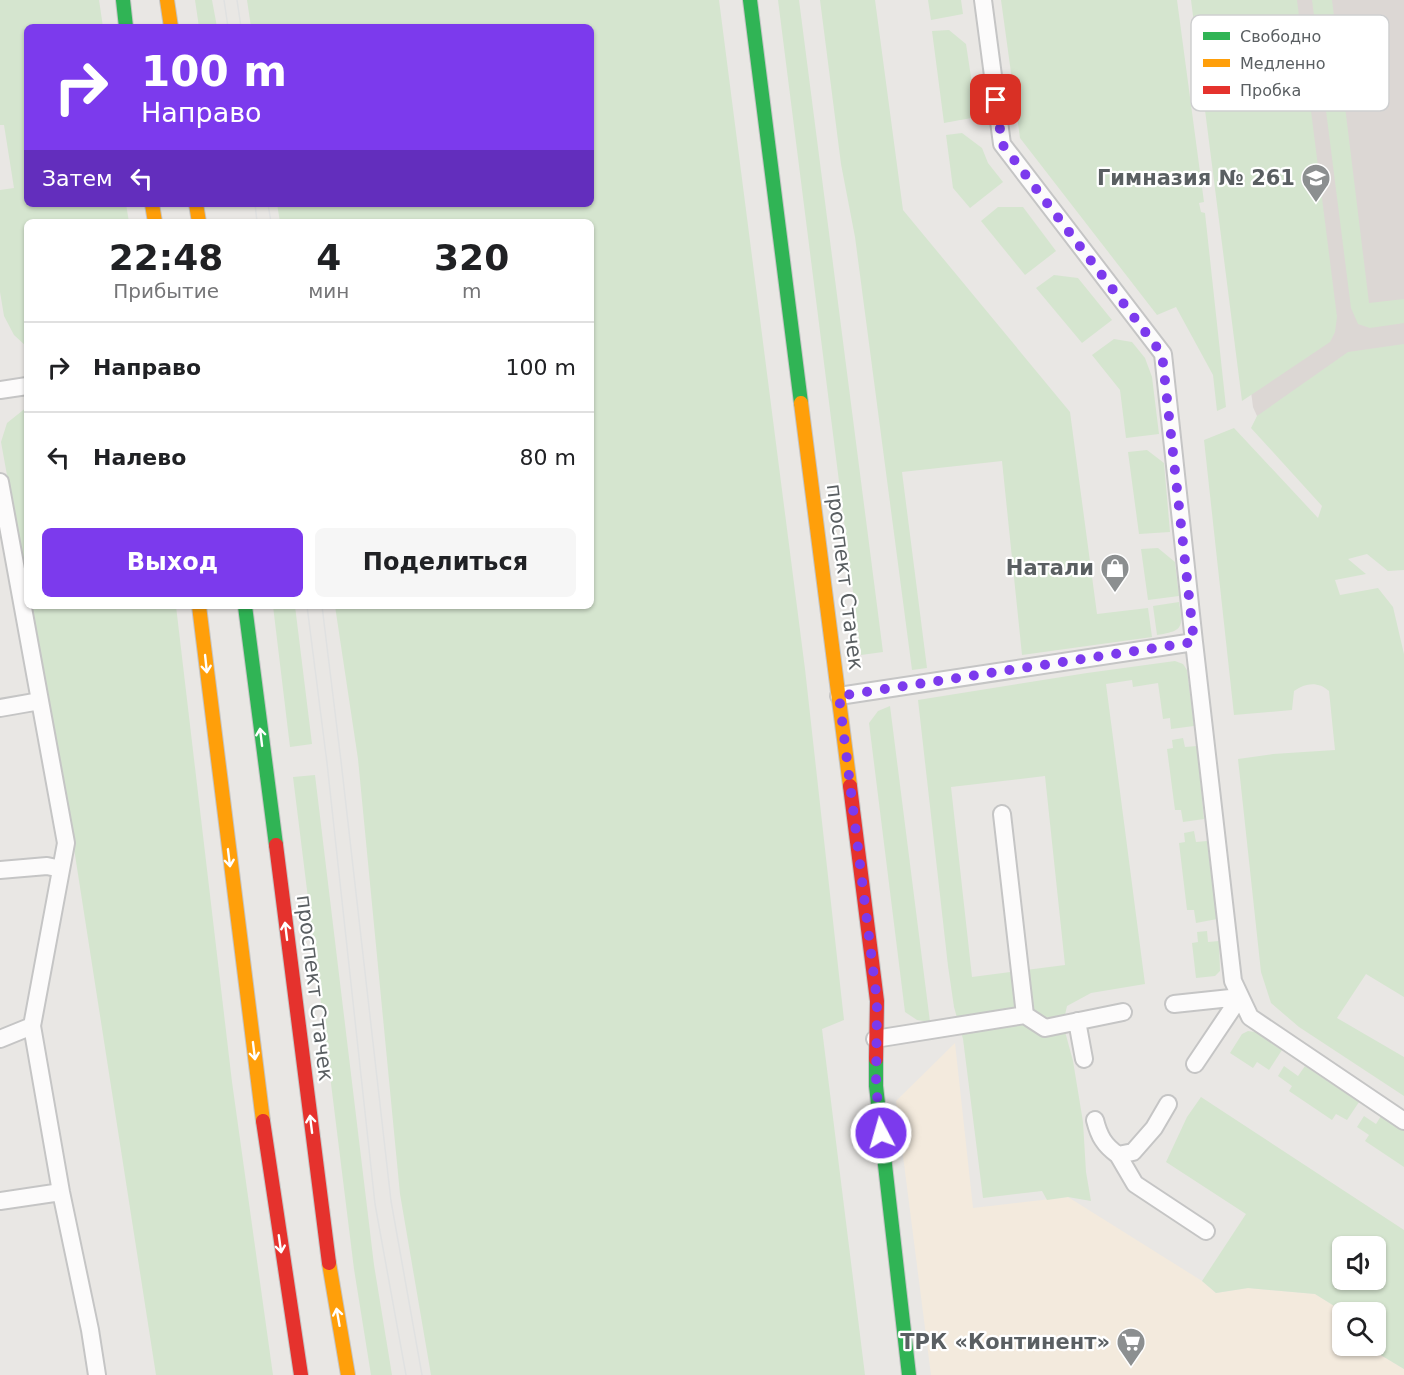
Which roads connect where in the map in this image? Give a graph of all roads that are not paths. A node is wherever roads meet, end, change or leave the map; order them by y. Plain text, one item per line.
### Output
1 (123, 0) edge
2 (167, 0) edge
3 (750, 0) edge
4 (983, 0) edge
5 (126, 24) edge
6 (171, 24) edge
7 (24, 386) edge
8 (0, 390) edge
9 (0, 482) edge
10 (200, 609) edge
11 (245, 609) edge
12 (1194, 642) junction
13 (839, 696) junction
14 (40, 701) junction
15 (0, 708) edge
16 (1002, 814) dead end
17 (61, 869) junction
18 (0, 870) edge
19 (1240, 997) junction
20 (1174, 1004) dead end
21 (1123, 1012) dead end
22 (1025, 1015) junction
23 (1077, 1020) junction
24 (32, 1026) junction
25 (0, 1039) edge
26 (875, 1039) junction
27 (1084, 1059) dead end
28 (1195, 1064) dead end
29 (1168, 1104) dead end
30 (1095, 1120) dead end
31 (1404, 1120) edge
32 (1118, 1155) junction
33 (61, 1192) junction
34 (0, 1201) edge
35 (1206, 1231) dead end
36 (97, 1375) edge
37 (301, 1375) edge
38 (348, 1375) edge
39 (909, 1375) edge

1 - 5 main road
2 - 6 main road
3 - 13 main road, проспект Стачек
4 - 12 lane
7 - 8 lane
9 - 14 lane
10 -> 37 main road
38 -> 11 main road, проспект Стачек
12 - 13 lane
12 - 19 lane
13 - 26 main road, проспект Стачек
14 - 15 lane
14 - 17 lane
16 - 22 lane
17 - 18 lane
17 - 24 lane
19 - 20 lane
19 - 28 lane
19 - 31 lane
21 - 23 lane
22 - 23 lane
22 - 26 lane
23 - 27 lane
24 - 25 lane
24 - 33 lane
26 - 39 main road, проспект Стачек
29 - 32 lane
30 - 32 lane
32 - 35 lane
33 - 34 lane
33 - 36 lane

